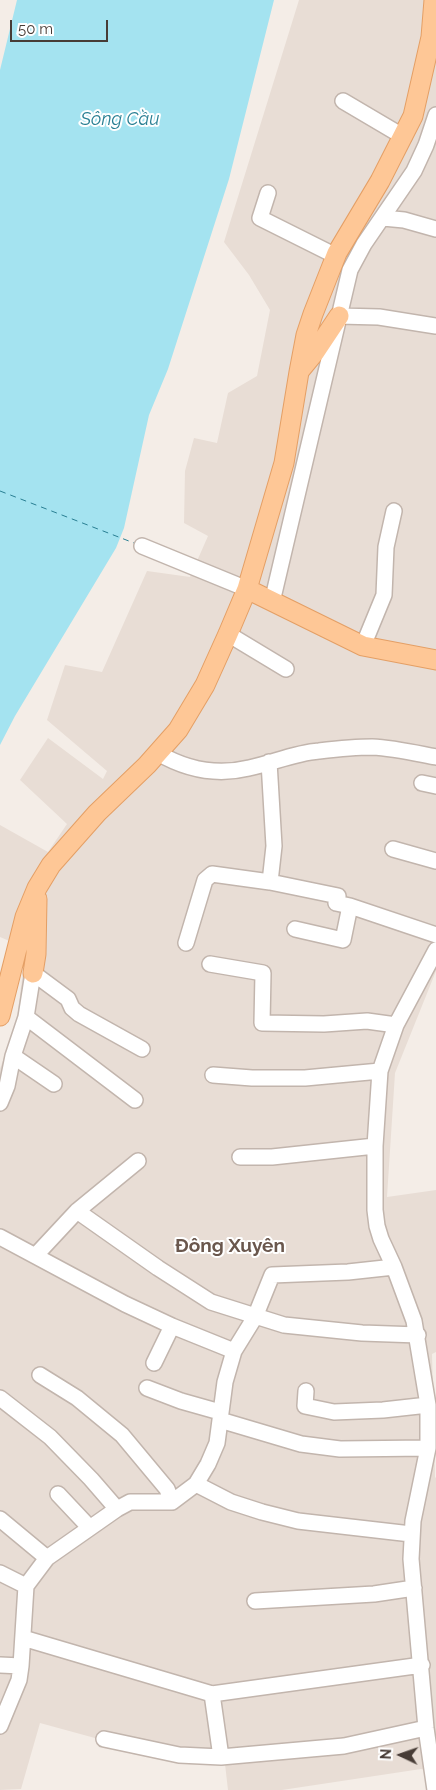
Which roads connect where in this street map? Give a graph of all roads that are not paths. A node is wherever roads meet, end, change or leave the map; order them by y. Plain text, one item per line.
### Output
1 (434, 0) edge
2 (436, 57) edge
3 (421, 83) junction
4 (343, 101) dead end
5 (436, 115) edge
6 (404, 136) junction
7 (268, 193) dead end
8 (383, 218) junction
9 (436, 229) edge
10 (336, 256) junction
11 (338, 316) junction
12 (436, 326) edge
13 (299, 372) junction
14 (394, 511) dead end
15 (142, 546) dead end
16 (247, 588) junction
17 (272, 602) junction
18 (228, 634) junction
19 (363, 646) junction
20 (436, 660) edge
21 (286, 669) dead end
22 (158, 753) junction
23 (436, 757) edge
24 (269, 762) junction
25 (393, 849) dead end
26 (436, 862) edge
27 (270, 882) junction
28 (37, 888) junction
29 (350, 906) junction
30 (295, 929) dead end
31 (436, 935) edge
32 (186, 943) dead end
33 (434, 958) edge
34 (210, 964) dead end
35 (33, 972) junction
36 (0, 1016) edge
37 (26, 1018) junction
38 (396, 1025) junction
39 (142, 1049) dead end
40 (12, 1056) junction
41 (380, 1071) junction
42 (213, 1075) dead end
43 (54, 1084) dead end
44 (135, 1100) dead end
45 (0, 1103) edge
46 (375, 1146) junction
47 (240, 1157) dead end
48 (138, 1161) dead end
49 (77, 1211) junction
50 (0, 1237) edge
51 (36, 1255) junction
52 (394, 1267) junction
53 (255, 1317) junction
54 (172, 1326) junction
55 (418, 1335) junction
56 (234, 1351) junction
57 (429, 1362) edge
58 (154, 1363) dead end
59 (40, 1375) dead end
60 (146, 1388) dead end
61 (306, 1391) dead end
62 (0, 1398) edge
63 (428, 1406) junction
64 (220, 1416) junction
65 (428, 1448) junction
66 (196, 1484) junction
67 (58, 1494) dead end
68 (172, 1502) junction
69 (117, 1509) junction
70 (0, 1519) edge
71 (90, 1528) junction
72 (411, 1534) junction
73 (47, 1558) junction
74 (0, 1573) edge
75 (26, 1586) junction
76 (414, 1588) junction
77 (255, 1601) dead end
78 (23, 1638) junction
79 (0, 1665) edge
80 (422, 1665) junction
81 (21, 1666) junction
82 (212, 1694) junction
83 (0, 1726) edge
84 (430, 1732) edge
85 (104, 1739) dead end
86 (221, 1756) junction
87 (435, 1790) edge

1 - 3 main road
2 - 3 main road
3 - 6 main road
4 - 6 street
5 - 8 street
6 - 10 main road
7 - 10 street
8 - 9 street
8 - 11 street
10 - 13 main road
11 - 12 street
11 - 13 main road
11 - 17 street
13 - 16 main road
14 - 19 street
15 - 16 street
16 - 17 main road
16 - 18 main road
17 - 19 main road
18 - 21 street
18 - 22 main road
19 - 20 main road
22 - 24 street
22 - 28 main road
23 - 24 street
24 - 27 street
25 - 26 street
27 - 29 street
27 - 32 street
28 - 35 main road
28 - 36 main road
29 - 30 street
29 - 31 street
33 - 38 street
34 - 38 street
35 - 37 street
35 - 39 street
37 - 40 street
37 - 44 street
38 - 41 street
40 - 43 street
40 - 45 street
41 - 42 street
41 - 46 street
46 - 47 street
46 - 52 street
48 - 49 street
49 - 51 street
49 - 53 street
50 - 51 street
51 - 54 street
52 - 53 street
52 - 55 street
53 - 55 street
53 - 56 street
54 - 56 street
54 - 58 street
55 - 57 street
56 - 64 street
57 - 63 street
59 - 68 street
60 - 64 street
61 - 63 street
62 - 69 street
63 - 65 street
64 - 65 street
64 - 66 street
65 - 72 street
66 - 68 street
66 - 72 street
67 - 71 street
68 - 69 street
69 - 71 street
70 - 73 street
71 - 73 street
72 - 76 street
73 - 75 street
74 - 75 street
75 - 78 street
76 - 77 street
76 - 80 street
78 - 81 street
78 - 82 street
79 - 81 street
80 - 82 street
80 - 84 street
81 - 83 street
82 - 86 street
84 - 86 street
84 - 87 street
85 - 86 street

